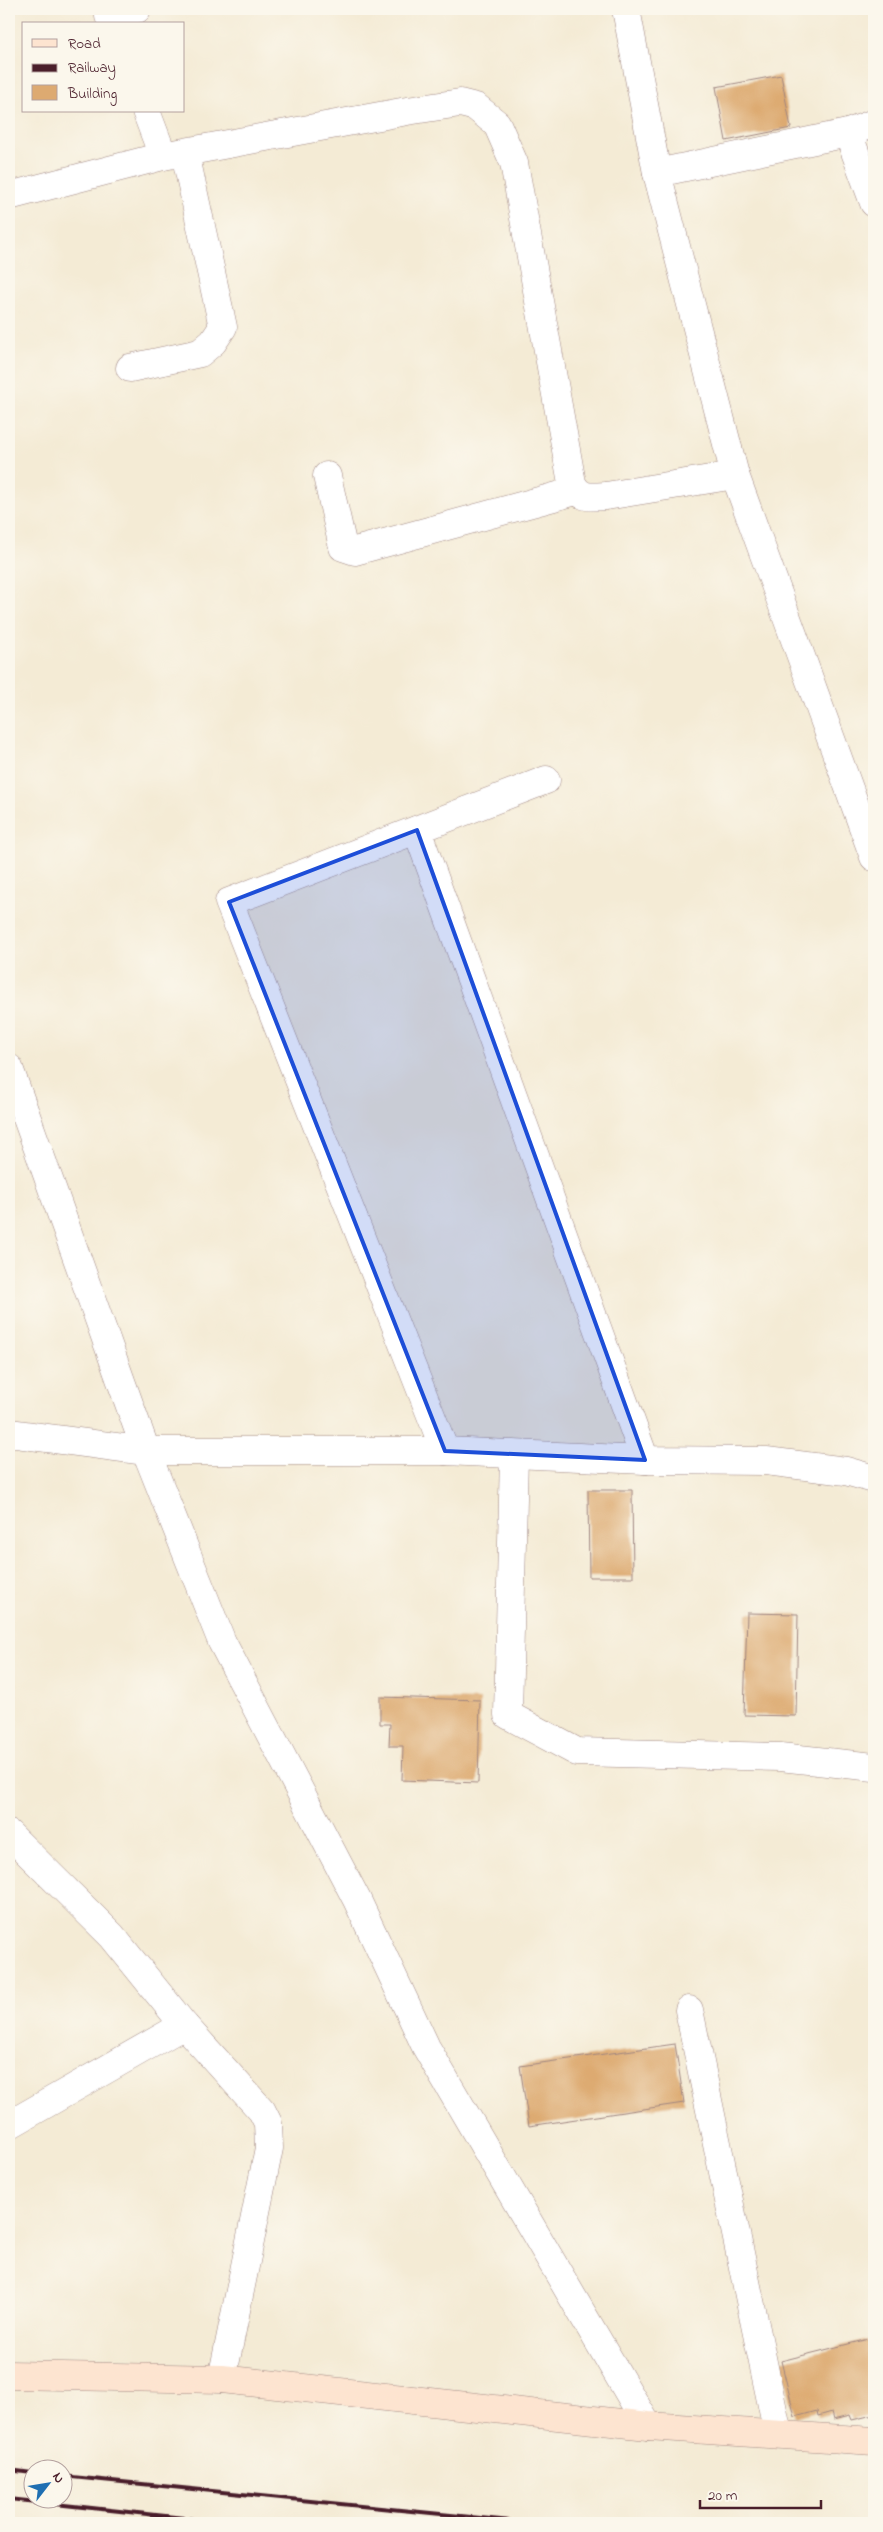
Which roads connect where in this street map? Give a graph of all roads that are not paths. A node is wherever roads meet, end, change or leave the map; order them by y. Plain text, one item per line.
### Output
1 (137, 9) edge
2 (626, 9) edge
3 (109, 16) edge
4 (147, 112) edge
5 (874, 123) edge
6 (848, 132) junction
7 (174, 155) junction
8 (657, 173) junction
9 (9, 196) edge
10 (874, 203) edge
11 (130, 368) dead end
12 (735, 475) junction
13 (327, 476) dead end
14 (576, 491) junction
15 (546, 780) dead end
16 (417, 830) junction
17 (874, 857) edge
18 (9, 1068) edge
19 (9, 1433) edge
20 (146, 1451) junction
21 (445, 1451) junction
22 (514, 1455) junction
23 (645, 1460) junction
24 (874, 1479) edge
25 (874, 1767) edge
26 (9, 1834) edge
27 (689, 2010) dead end
28 (184, 2024) junction
29 (9, 2125) edge
30 (9, 2375) edge
31 (222, 2379) junction
32 (648, 2426) junction
33 (778, 2434) junction
34 (874, 2441) edge

1 - 3 street
2 - 8 street
4 - 7 street
5 - 6 street
6 - 8 street
6 - 10 street
7 - 9 street
7 - 11 street
7 - 14 street
8 - 12 street
12 - 14 street
12 - 17 street
13 - 14 street
15 - 16 street
16 - 21 street
16 - 23 street
18 - 20 street
19 - 20 street
20 - 21 street
20 - 32 street
21 - 22 street
22 - 23 street
22 - 25 street
23 - 24 street
26 - 28 street
27 - 33 street
28 - 29 street
28 - 31 street
30 - 31 street
31 - 32 street
32 - 33 street
33 - 34 street

